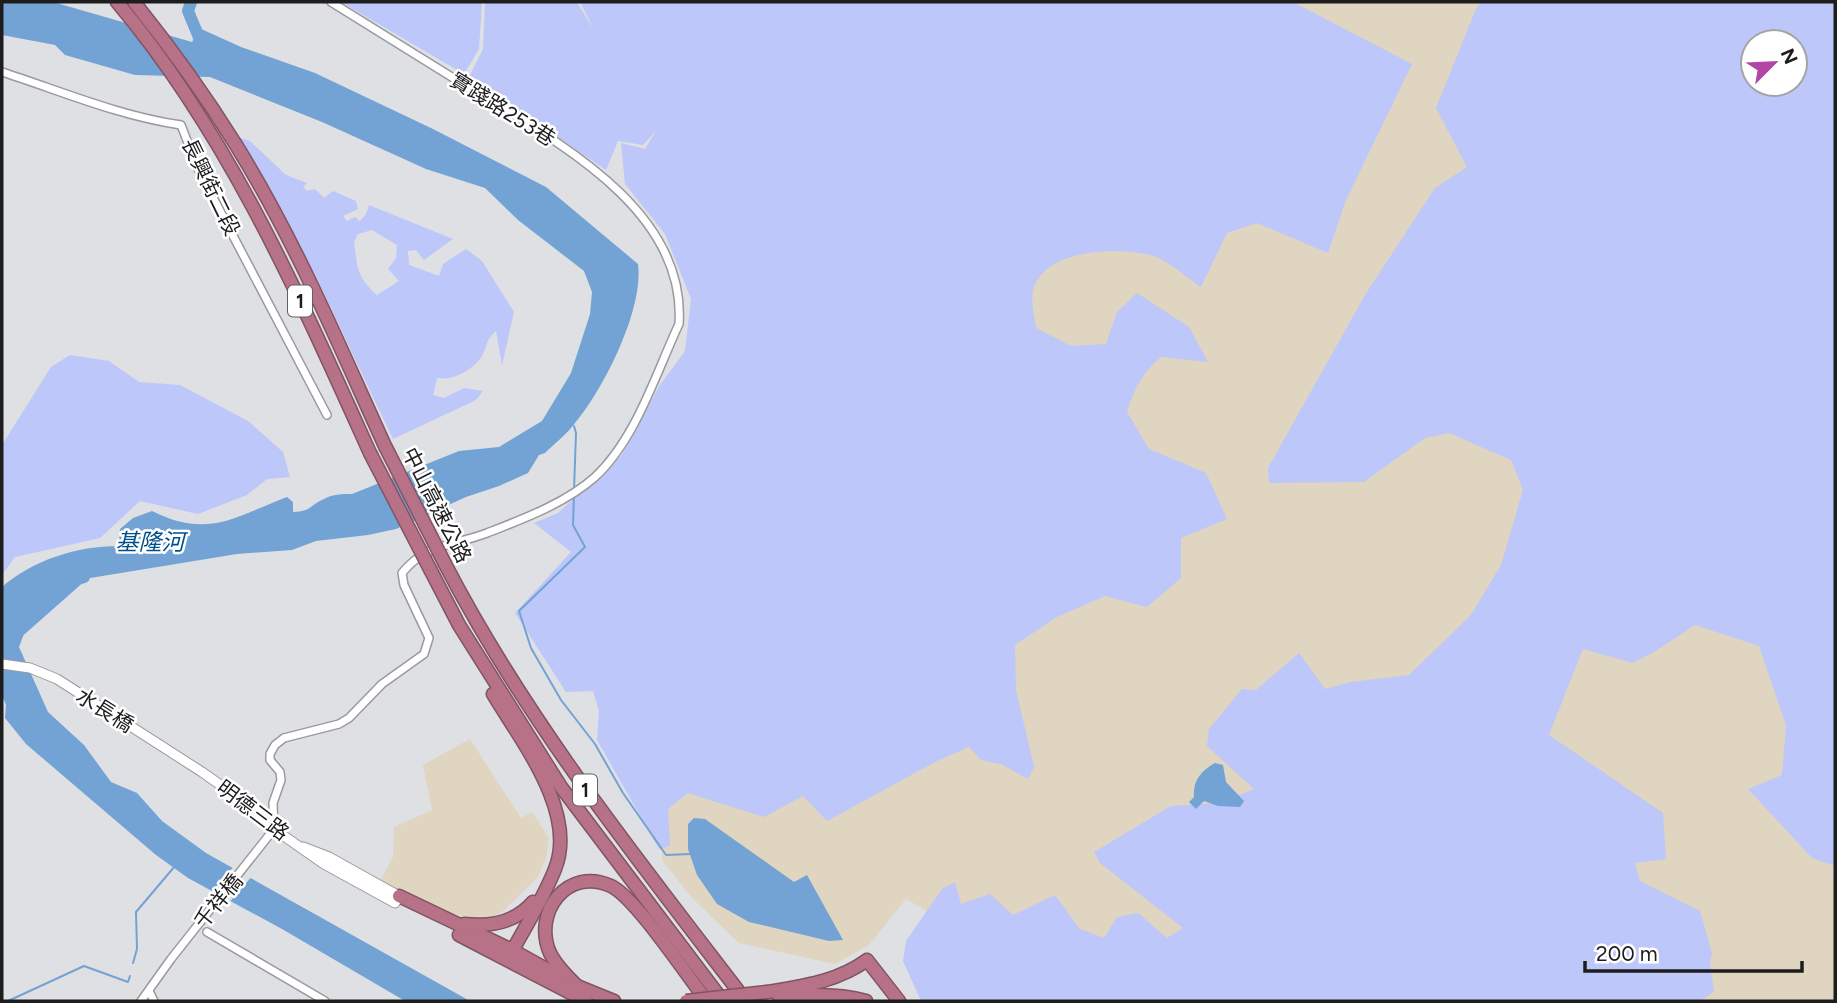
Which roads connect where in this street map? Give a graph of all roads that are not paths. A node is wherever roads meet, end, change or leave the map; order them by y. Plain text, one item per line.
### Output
1 (117, 2) edge
2 (134, 2) edge
3 (331, 2) edge
4 (2, 72) edge
5 (327, 415) dead end
6 (459, 625) junction
7 (2, 664) edge
8 (202, 772) joint
9 (275, 829) junction
10 (545, 889) junction
11 (397, 900) junction
12 (451, 922) junction
13 (207, 932) dead end
14 (510, 955) junction
15 (575, 990) junction
16 (149, 991) junction
17 (768, 995) junction
18 (141, 1001) edge
19 (154, 1001) edge
20 (325, 1001) edge
21 (586, 1001) edge
22 (592, 1001) edge
23 (614, 1001) edge
24 (681, 1001) edge
25 (686, 1001) edge
26 (706, 1001) edge
27 (723, 1001) edge
28 (745, 1001) edge
29 (866, 1001) edge
30 (899, 1001) edge

1 - 6 highway, 中山高速公路 / 1, bridge
2 - 28 highway, 中山高速公路 / 1, bridge
3 - 9 street, 實踐路253巷
4 - 5 street, 長興街二段
6 - 10 highway
6 - 27 highway, 中山高速公路 / 1
7 - 8 street, 水長橋
8 - 9 street, 明德三路
9 - 11 street, 明德三路
9 - 16 street, 千祥橋
10 - 12 highway
10 - 14 highway
11 - 12 highway
11 - 14 highway
12 - 14 highway
13 - 20 street
14 - 15 highway
15 - 21 highway
15 - 22 highway
15 - 23 highway
15 - 26 highway
16 - 18 street, 千祥橋
16 - 19 street
17 - 25 highway, bridge
17 - 28 highway
17 - 29 highway
17 - 30 highway
24 - 25 highway

